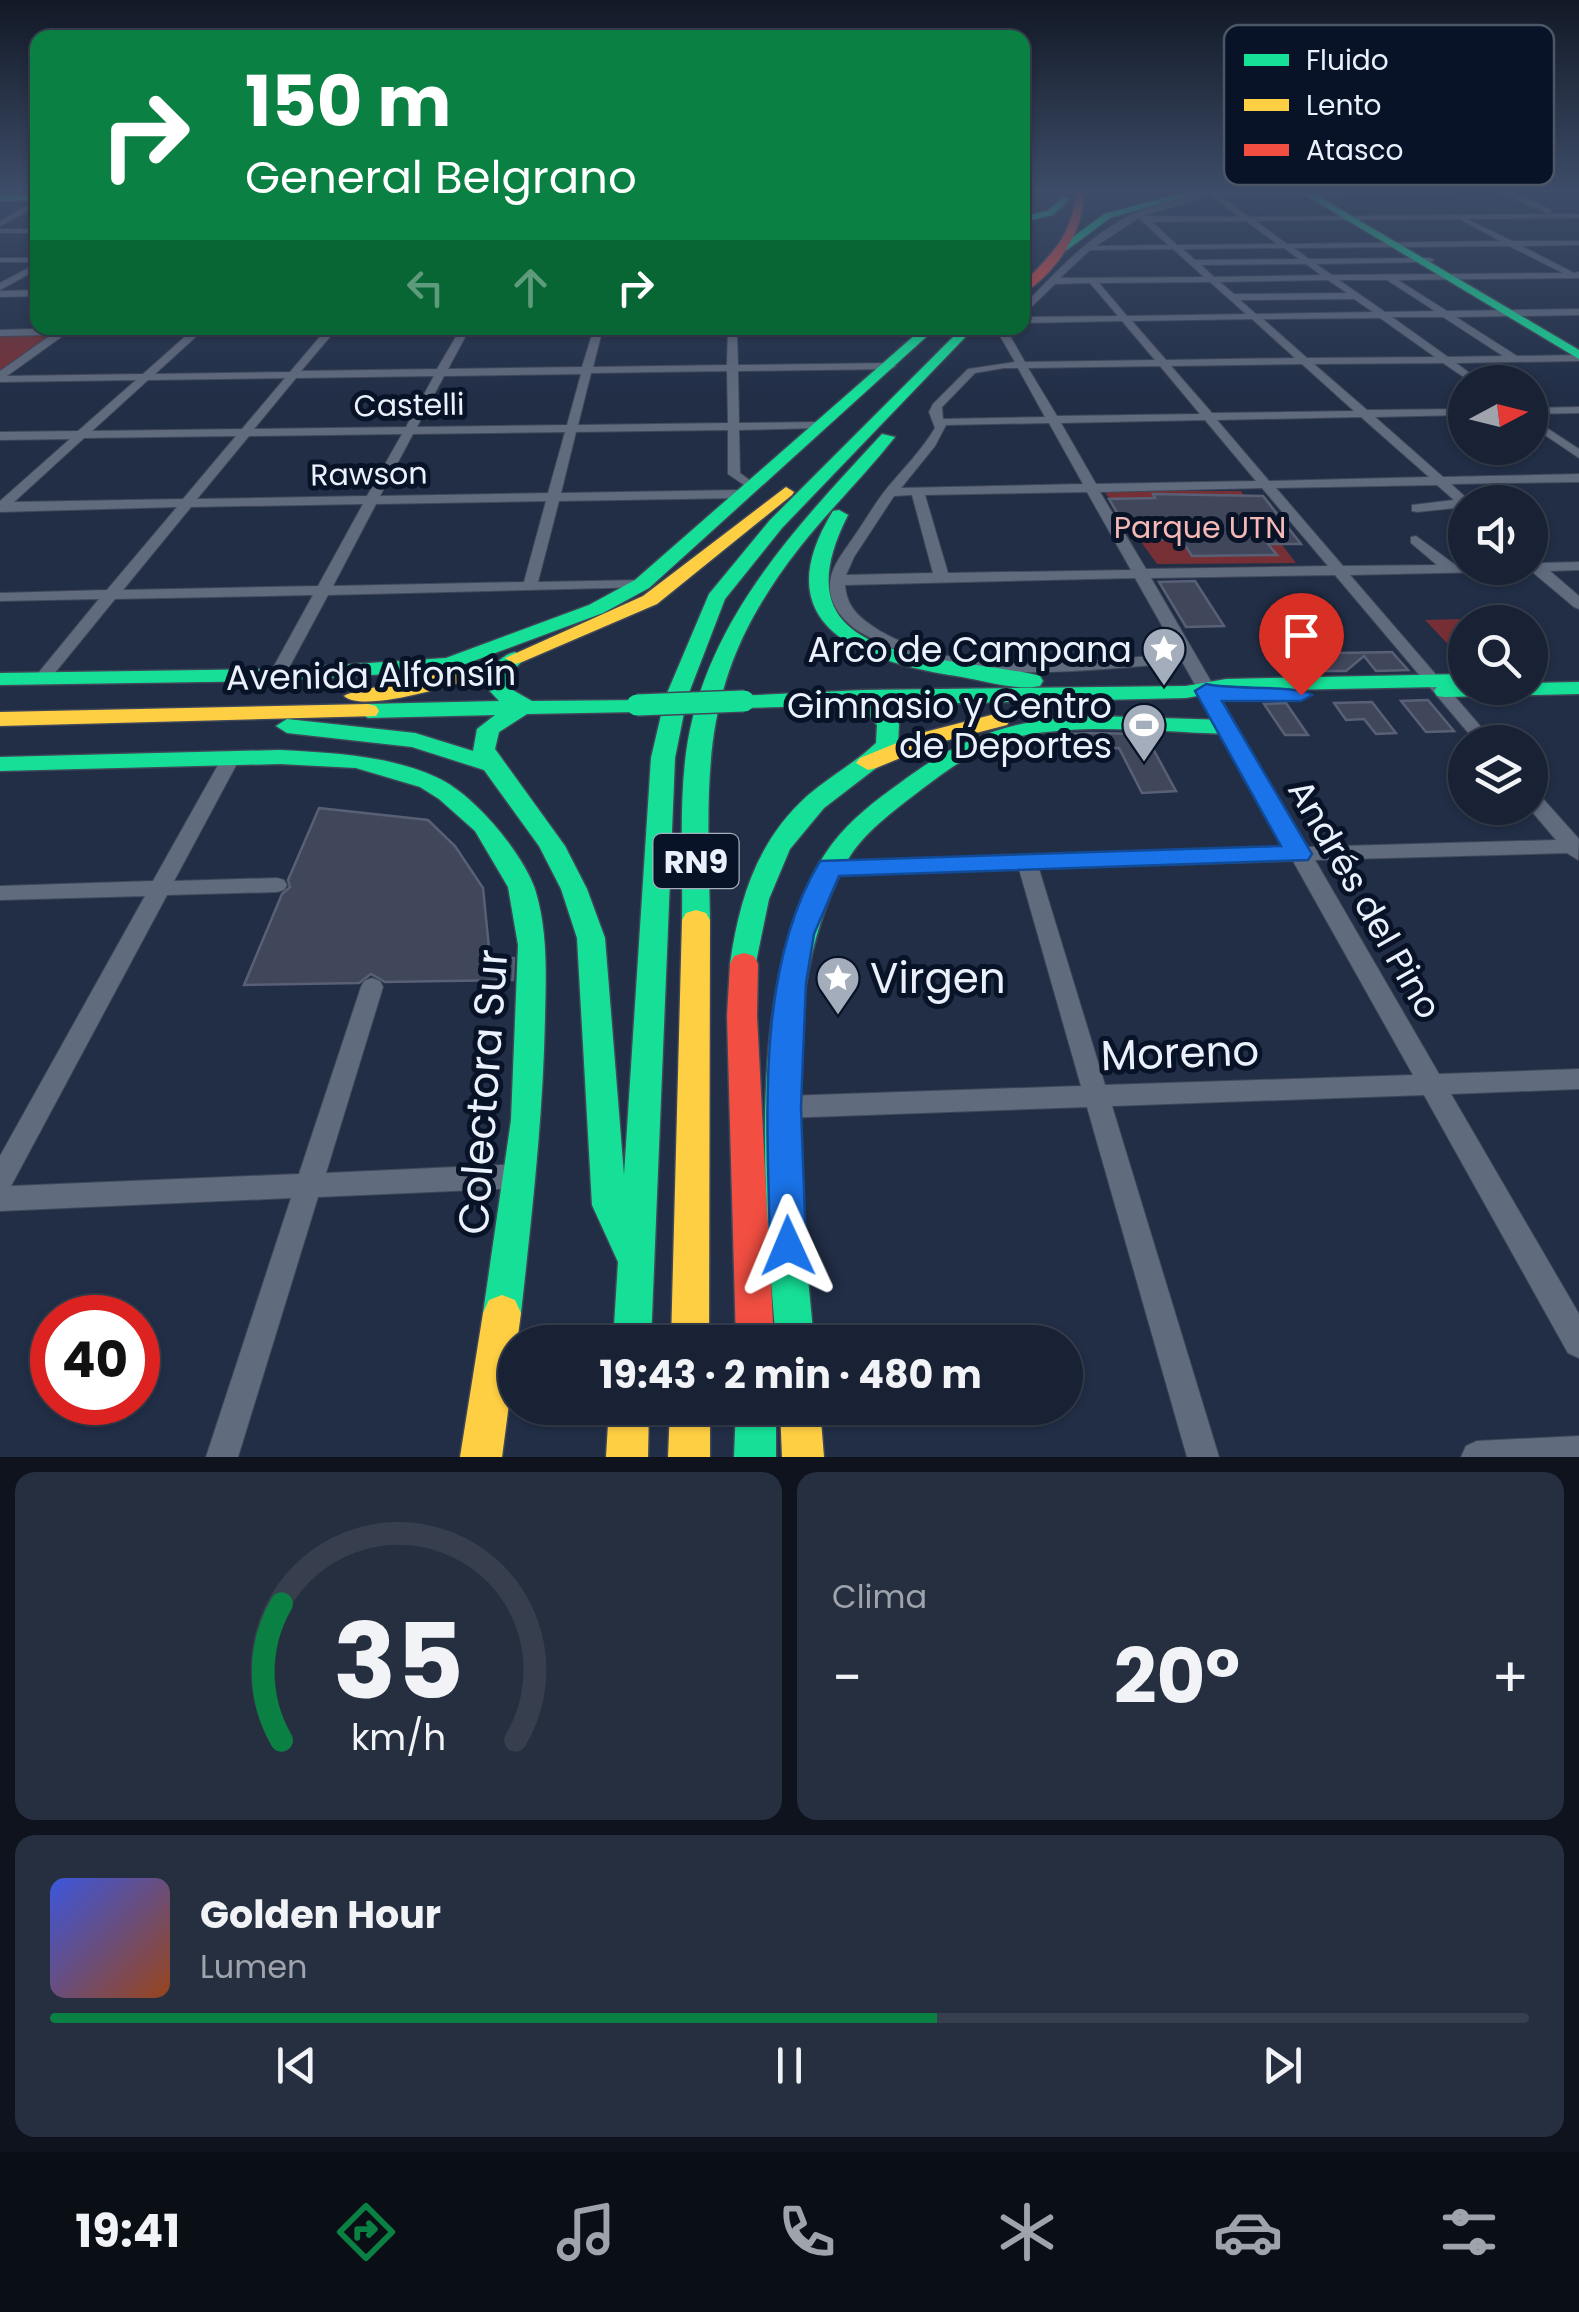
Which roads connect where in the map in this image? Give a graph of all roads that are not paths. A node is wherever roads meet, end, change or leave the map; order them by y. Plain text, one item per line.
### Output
1 (0, 260) edge
2 (1059, 260) edge
3 (1066, 260) edge
4 (1190, 260) edge
5 (1426, 260) junction
6 (1544, 260) edge
7 (1306, 261) junction
8 (30, 262) edge
9 (1193, 263) junction
10 (30, 268) edge
11 (1577, 276) edge
12 (1389, 277) junction
13 (1330, 278) junction
14 (1212, 279) junction
15 (1093, 280) junction
16 (1053, 281) junction
17 (1030, 284) edge
18 (0, 290) edge
19 (30, 292) edge
20 (1355, 296) junction
21 (1232, 297) junction
22 (1030, 307) edge
23 (1579, 312) edge
24 (1515, 313) junction
25 (1446, 314) junction
26 (1382, 315) junction
27 (1030, 316) edge
28 (1254, 316) junction
29 (1126, 318) junction
30 (30, 332) edge
31 (0, 333) edge
32 (57, 335) edge
33 (192, 335) edge
34 (325, 335) edge
35 (461, 335) edge
36 (596, 335) edge
37 (732, 335) edge
38 (923, 335) edge
39 (961, 335) edge
40 (995, 335) edge
41 (1004, 335) edge
42 (1579, 353) edge
43 (1514, 359) junction
44 (1445, 360) junction
45 (1305, 362) junction
46 (1164, 364) junction
47 (1021, 365) junction
48 (1452, 365) edge
49 (891, 366) junction
50 (734, 370) junction
51 (587, 372) junction
52 (440, 374) junction
53 (292, 375) junction
54 (145, 377) junction
55 (0, 378) edge
56 (1579, 410) edge
57 (1548, 411) edge
58 (1448, 412) edge
59 (1364, 414) junction
60 (1210, 416) junction
61 (1053, 420) junction
62 (940, 422) junction
63 (734, 425) junction
64 (820, 425) junction
65 (572, 427) junction
66 (410, 430) junction
67 (245, 432) junction
68 (1548, 432) edge
69 (81, 435) junction
70 (0, 436) edge
71 (886, 438) junction
72 (1579, 454) edge
73 (836, 460) junction
74 (1579, 478) edge
75 (1440, 481) junction
76 (1268, 484) junction
77 (1092, 488) junction
78 (1448, 488) edge
79 (745, 490) junction
80 (917, 491) junction
81 (890, 492) junction
82 (554, 496) junction
83 (372, 500) junction
84 (187, 503) junction
85 (1448, 505) edge
86 (1, 507) edge
87 (1417, 508) dead end
88 (1416, 540) dead end
89 (1548, 565) edge
90 (1448, 566) edge
91 (1579, 566) edge
92 (1448, 568) edge
93 (1338, 570) junction
94 (1142, 575) junction
95 (942, 578) junction
96 (1548, 578) edge
97 (838, 579) junction
98 (642, 584) junction
99 (530, 586) junction
100 (323, 590) junction
101 (111, 594) junction
102 (0, 596) edge
103 (1579, 604) edge
104 (848, 637) junction
105 (515, 658) junction
106 (1187, 658) junction
107 (277, 675) junction
108 (1579, 677) edge
109 (0, 678) edge
110 (42, 678) junction
111 (1548, 678) edge
112 (1448, 684) edge
113 (1436, 686) junction
114 (1579, 688) edge
115 (1206, 691) junction
116 (1141, 692) junction
117 (862, 697) junction
118 (526, 706) junction
119 (120, 716) junction
120 (0, 719) edge
121 (1469, 725) edge
122 (1226, 727) junction
123 (231, 758) junction
124 (868, 763) junction
125 (0, 764) edge
126 (492, 765) junction
127 (1548, 816) edge
128 (1577, 848) edge
129 (1299, 854) junction
130 (1027, 862) junction
131 (829, 868) junction
132 (276, 885) dead end
133 (160, 888) junction
134 (0, 893) edge
135 (372, 987) dead end
136 (1579, 1079) edge
137 (1431, 1084) junction
138 (1096, 1096) junction
139 (784, 1107) junction
140 (522, 1176) junction
141 (0, 1181) edge
142 (308, 1185) junction
143 (0, 1198) edge
144 (788, 1246) junction
145 (636, 1262) junction
146 (633, 1325) edge
147 (690, 1325) edge
148 (754, 1325) edge
149 (770, 1325) edge
150 (794, 1325) edge
151 (1579, 1343) edge
152 (628, 1425) edge
153 (690, 1425) edge
154 (756, 1425) edge
155 (801, 1425) edge
156 (1579, 1452) edge
157 (222, 1457) edge
158 (481, 1457) edge
159 (627, 1457) edge
160 (689, 1457) edge
161 (755, 1457) edge
162 (803, 1457) edge
163 (1203, 1457) edge
164 (1477, 1457) edge

1 - 8 street
2 - 17 main road
3 - 16 street
4 - 9 street
5 - 7 street
5 - 11 street
5 - 12 street
5 - 24 main road
6 - 11 street
7 - 9 street
7 - 13 street
9 - 14 street
10 - 18 street
12 - 13 street
12 - 25 street
13 - 14 street
13 - 20 street
14 - 15 street
14 - 21 street
15 - 16 street
15 - 29 street
16 - 22 street
18 - 19 street
20 - 21 street
20 - 26 street
21 - 28 street
23 - 24 street
24 - 25 street
24 - 42 main road
25 - 26 street
25 - 43 street
26 - 28 street
26 - 44 street
27 - 29 street
28 - 29 street
28 - 45 street
29 - 46 street
30 - 31 street
32 - 55 street
33 - 54 street
34 - 53 street
35 - 52 street
36 - 51 street
37 - 50 street
38 - 49 main road
39 - 73 main road, RN9
40 - 71 main road, RN9
41 - 47 street, Andrés del Pino
42 - 43 street
43 - 44 street
44 - 45 street
44 - 48 street
45 - 46 street
45 - 59 street
46 - 47 street
46 - 60 street
47 - 61 street, Andrés del Pino
47 - 62 street
49 - 50 street
49 - 64 main road
50 - 51 street
50 - 63 street
51 - 52 street
51 - 65 street
52 - 53 street
52 - 66 street
53 - 54 street
53 - 67 street
54 - 55 street
54 - 69 street
56 - 57 street
58 - 59 street
59 - 60 street
59 - 75 street
60 - 61 street
60 - 76 street
61 - 62 street
61 - 77 street, Andrés del Pino
62 - 81 street
63 - 64 street, Castelli
63 - 65 street, Castelli
63 - 79 street
64 - 79 main road
65 - 66 street, Castelli
65 - 82 street
66 - 67 street, Castelli
66 - 83 street
67 - 69 street, Castelli
67 - 84 street
68 - 72 street
69 - 70 street, Castelli
69 - 86 street
71 - 104 main road
71 - 147 main road, RN9
73 - 105 main road
73 - 145 main road, RN9
74 - 75 street
75 - 76 street
75 - 78 street
76 - 77 street
76 - 93 street
77 - 80 street
77 - 94 street, Andrés del Pino
79 - 82 street, Rawson
79 - 98 main road
80 - 81 street
80 - 95 street
81 - 97 street
82 - 83 street, Rawson
82 - 99 street
83 - 84 street, Rawson
83 - 100 street
84 - 86 street, Rawson
84 - 101 street
85 - 87 street
88 - 90 street
89 - 91 street
92 - 93 street
93 - 94 street
93 - 113 street
94 - 95 street
94 - 106 street, Andrés del Pino
95 - 97 street
96 - 103 street
97 - 106 street
98 - 99 street
98 - 107 main road
99 - 100 street
100 - 101 street
100 - 107 street
101 - 102 street
101 - 110 street
104 - 116 main road
104 - 117 main road
105 - 118 main road
105 - 119 main road
106 - 115 street, Andrés del Pino
107 - 110 main road
108 - 111 main road
109 - 110 main road
112 - 113 main road
113 - 114 main road
113 - 115 main road
113 - 121 street
115 - 116 main road
115 - 122 street, Andrés del Pino
116 - 117 main road, Avenida Alfonsín
116 - 124 main road
117 - 118 main road, Avenida Alfonsín, bridge
117 - 124 main road
118 - 119 main road, Avenida Alfonsín
118 - 126 main road
119 - 120 main road, Avenida Alfonsín
119 - 126 main road
122 - 129 street, Andrés del Pino
122 - 131 main road
123 - 125 main road, Colectora Sur
123 - 133 street
123 - 140 main road, Colectora Sur
124 - 148 main road
126 - 145 main road
127 - 128 street
128 - 129 street
129 - 130 street
129 - 137 street, Andrés del Pino
130 - 131 street
130 - 138 street
131 - 139 main road
132 - 133 street
133 - 134 street
133 - 141 street
135 - 142 street
136 - 137 street, Moreno
137 - 138 street, Moreno
137 - 151 street, Andrés del Pino
138 - 139 street, Moreno
138 - 163 street
139 - 144 main road
140 - 142 street
140 - 158 main road, Colectora Sur
142 - 143 street
142 - 157 street
144 - 149 street
144 - 150 main road
145 - 146 main road, RN9
152 - 159 main road
153 - 160 main road
154 - 161 main road
155 - 162 main road
156 - 164 street

